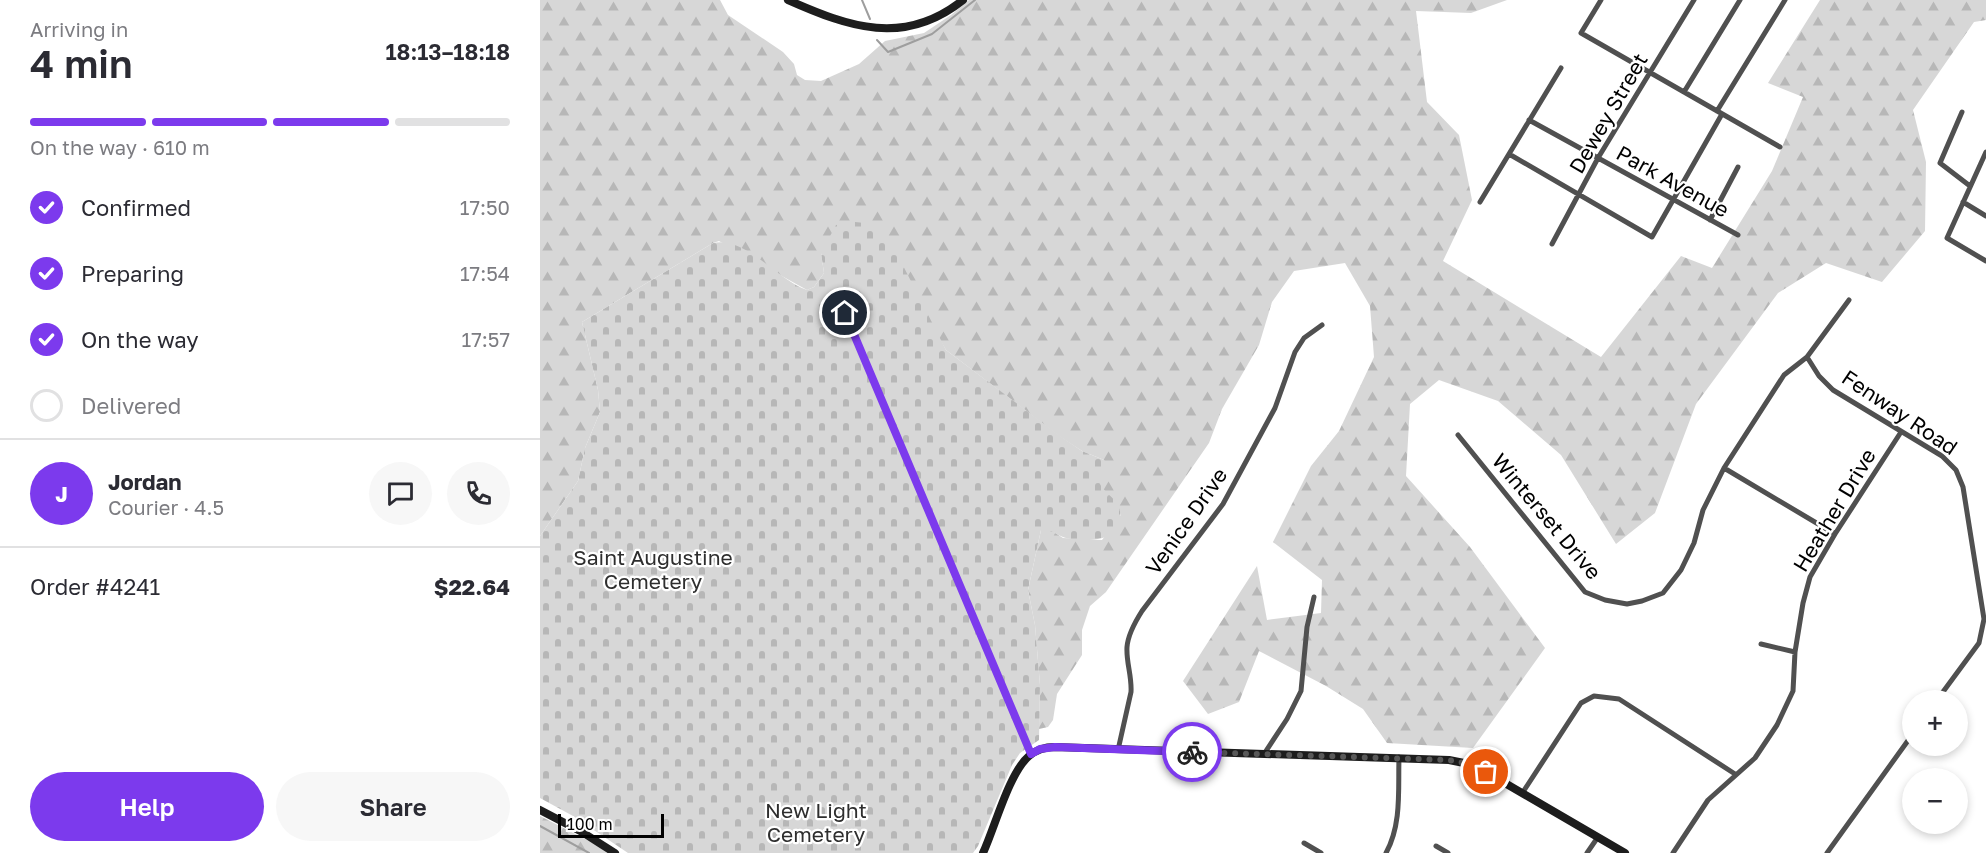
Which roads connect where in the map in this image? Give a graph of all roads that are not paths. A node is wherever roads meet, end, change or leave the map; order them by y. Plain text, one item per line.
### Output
1 (788, 0) edge
2 (963, 0) edge
3 (1601, 0) edge
4 (1694, 0) edge
5 (1740, 0) edge
6 (1785, 0) edge
7 (1561, 68) dead end
8 (1650, 73) junction
9 (1684, 92) junction
10 (1720, 112) junction
11 (1962, 112) dead end
12 (1529, 120) junction
13 (1780, 147) dead end
14 (1986, 152) edge
15 (1509, 153) junction
16 (1598, 158) junction
17 (1983, 164) edge
18 (1738, 167) dead end
19 (1970, 186) junction
20 (1579, 195) junction
21 (1674, 199) junction
22 (1480, 202) dead end
23 (1963, 202) junction
24 (1986, 216) edge
25 (1710, 220) junction
26 (1738, 235) dead end
27 (1552, 244) dead end
28 (1986, 261) edge
29 (1849, 300) dead end
30 (845, 313) dead end
31 (1322, 325) dead end
32 (1807, 357) junction
33 (1901, 432) junction
34 (1458, 435) dead end
35 (1724, 468) junction
36 (1835, 534) junction
37 (1314, 597) dead end
38 (1761, 644) dead end
39 (1795, 652) junction
40 (1944, 690) edge
41 (1902, 749) edge
42 (1118, 750) junction
43 (1031, 754) junction
44 (1264, 754) junction
45 (1399, 758) junction
46 (1736, 774) junction
47 (1523, 792) junction
48 (540, 810) edge
49 (1598, 837) junction
50 (1304, 843) dead end
51 (1436, 846) dead end
52 (615, 853) edge
53 (983, 853) edge
54 (1321, 853) edge
55 (1386, 853) edge
56 (1448, 853) edge
57 (1587, 853) edge
58 (1625, 853) edge
59 (1673, 853) edge
60 (1827, 853) edge

1 - 2 street
3 - 8 street
4 - 8 street, Dewey Street
5 - 9 street
6 - 10 street
7 - 12 street
8 - 9 street
8 - 16 street, Dewey Street
9 - 10 street
10 - 13 street
10 - 21 street
11 - 19 street
12 - 15 street
12 - 16 street, Park Avenue
14 - 17 street
15 - 20 street
15 - 22 street
16 - 20 street, Dewey Street
16 - 21 street, Park Avenue
17 - 19 street
18 - 25 street
19 - 23 street
20 - 21 street
20 - 27 street, Dewey Street
21 - 25 street, Park Avenue
23 - 24 street
23 - 28 street
25 - 26 street, Park Avenue
29 - 32 street, Winterset Drive
30 - 43 street
31 - 42 street, Venice Drive
32 - 33 street, Fenway Road
32 - 35 street, Winterset Drive
33 - 36 street, Heather Drive
33 - 40 street, Fenway Road
34 - 35 street, Winterset Drive
35 - 36 street
36 - 39 street, Heather Drive
37 - 44 street
38 - 39 street
39 - 46 street, Heather Drive
41 - 60 street
42 - 43 street
42 - 44 street
43 - 53 street
44 - 45 street
45 - 47 street
45 - 55 street
46 - 47 street
46 - 59 street, Heather Drive
47 - 49 street
48 - 52 street
49 - 57 street
49 - 58 street
50 - 54 street
51 - 56 street

